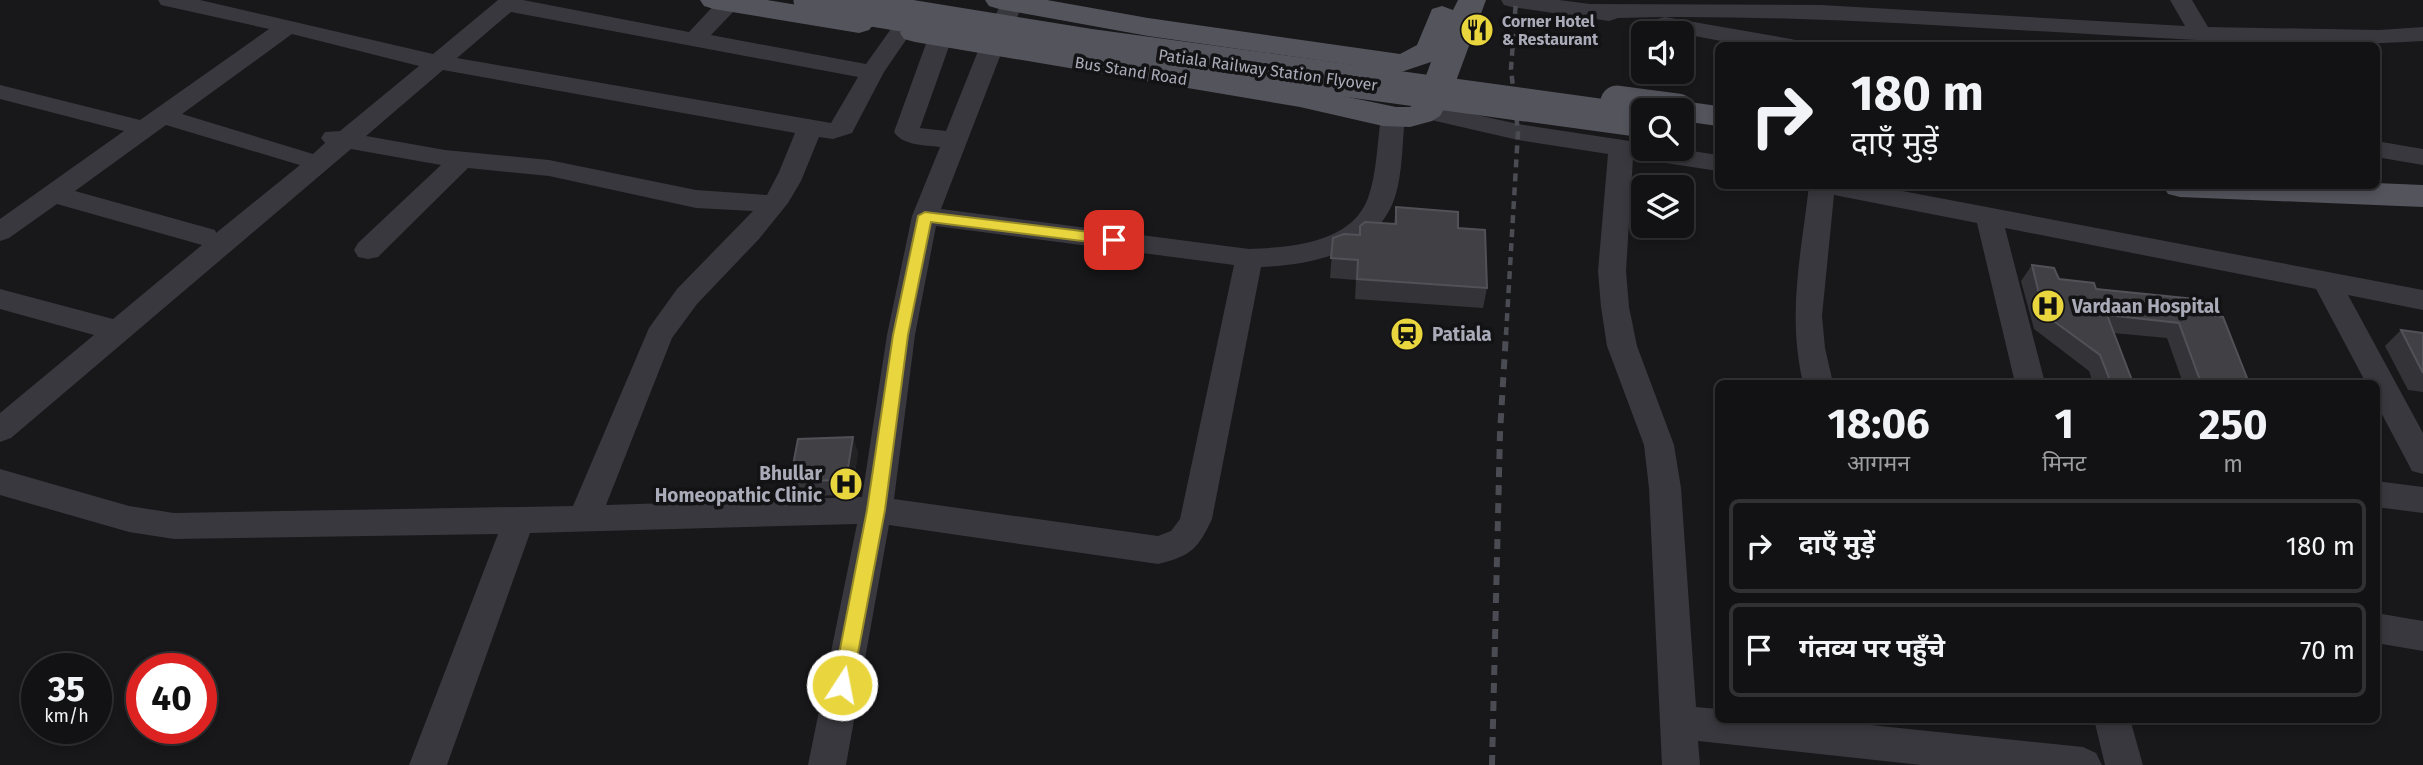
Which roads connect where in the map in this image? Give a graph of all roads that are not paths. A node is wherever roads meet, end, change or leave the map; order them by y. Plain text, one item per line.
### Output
1 (169, 0) edge
2 (810, 0) edge
3 (919, 0) edge
4 (1449, 0) edge
5 (1472, 0) edge
6 (1512, 0) edge
7 (2182, 0) edge
8 (1006, 1) edge
9 (503, 2) edge
10 (721, 2) edge
11 (1591, 11) junction
12 (288, 26) junction
13 (901, 31) junction
14 (2201, 34) junction
15 (2423, 34) edge
16 (696, 38) junction
17 (940, 38) junction
18 (1768, 42) edge
19 (992, 46) junction
20 (430, 60) junction
21 (872, 72) junction
22 (0, 92) edge
23 (1631, 104) edge
24 (1427, 112) junction
25 (1694, 113) edge
26 (1715, 116) edge
27 (1393, 117) junction
28 (1631, 119) edge
29 (154, 122) junction
30 (1694, 127) edge
31 (810, 128) junction
32 (1715, 130) edge
33 (336, 138) junction
34 (955, 141) junction
35 (1621, 148) junction
36 (2380, 150) edge
37 (302, 157) junction
38 (2423, 157) edge
39 (462, 160) junction
40 (1715, 163) edge
41 (2380, 187) edge
42 (2404, 187) edge
43 (1822, 189) edge
44 (1851, 189) edge
45 (54, 194) junction
46 (773, 204) junction
47 (1989, 214) junction
48 (925, 216) junction
49 (0, 232) edge
50 (205, 237) junction
51 (368, 250) dead end
52 (1249, 258) junction
53 (2325, 279) junction
54 (0, 299) edge
55 (2423, 300) edge
56 (109, 328) junction
57 (1817, 380) edge
58 (2029, 380) edge
59 (2379, 380) edge
60 (2380, 382) edge
61 (0, 407) edge
62 (0, 430) edge
63 (2423, 462) edge
64 (0, 482) edge
65 (2380, 495) edge
66 (2423, 500) edge
67 (876, 510) junction
68 (583, 519) junction
69 (519, 520) junction
70 (2380, 629) edge
71 (2423, 636) edge
72 (1679, 722) junction
73 (2113, 723) edge
74 (1898, 743) edge
75 (428, 765) edge
76 (827, 765) edge
77 (1681, 765) edge
78 (2083, 765) edge
79 (2124, 765) edge

1 - 12 street
2 - 28 main road, Patiala Railway Station Flyover, bridge
3 - 23 main road, Patiala Railway Station Flyover, bridge
4 - 8 main road
5 - 24 main road
6 - 11 street
7 - 14 street
8 - 19 street
9 - 16 street
9 - 20 street
10 - 13 main road, Bus Stand Road
10 - 16 street
11 - 14 street
11 - 18 street
12 - 20 street
12 - 29 street
13 - 17 main road, Bus Stand Road
13 - 21 street
14 - 15 street
16 - 21 street
17 - 19 main road, Bus Stand Road
17 - 34 street
19 - 27 main road, Bus Stand Road
19 - 34 street
20 - 31 street
20 - 33 street
21 - 31 street
22 - 29 street
24 - 27 main road, Bus Stand Road
24 - 35 street
25 - 26 main road, Patiala Railway Station Flyover
27 - 52 street
29 - 37 street
29 - 45 street
30 - 32 main road
31 - 46 street
33 - 37 street
33 - 39 street
33 - 56 street
34 - 48 street
35 - 40 street
35 - 72 street
36 - 38 street
37 - 50 street
39 - 46 street
39 - 51 street
41 - 42 main road
43 - 57 street
44 - 47 street
45 - 49 street
45 - 50 street
46 - 68 street
47 - 53 street
47 - 58 street
48 - 52 street
48 - 67 street
50 - 56 street
52 - 67 street
53 - 55 street
53 - 59 street
54 - 56 street
56 - 61 street
56 - 62 street
60 - 63 street
64 - 69 street
65 - 66 street
67 - 68 street
67 - 76 street
68 - 69 street
69 - 75 street
70 - 71 street
72 - 74 street
72 - 77 street
73 - 79 street
74 - 78 street

